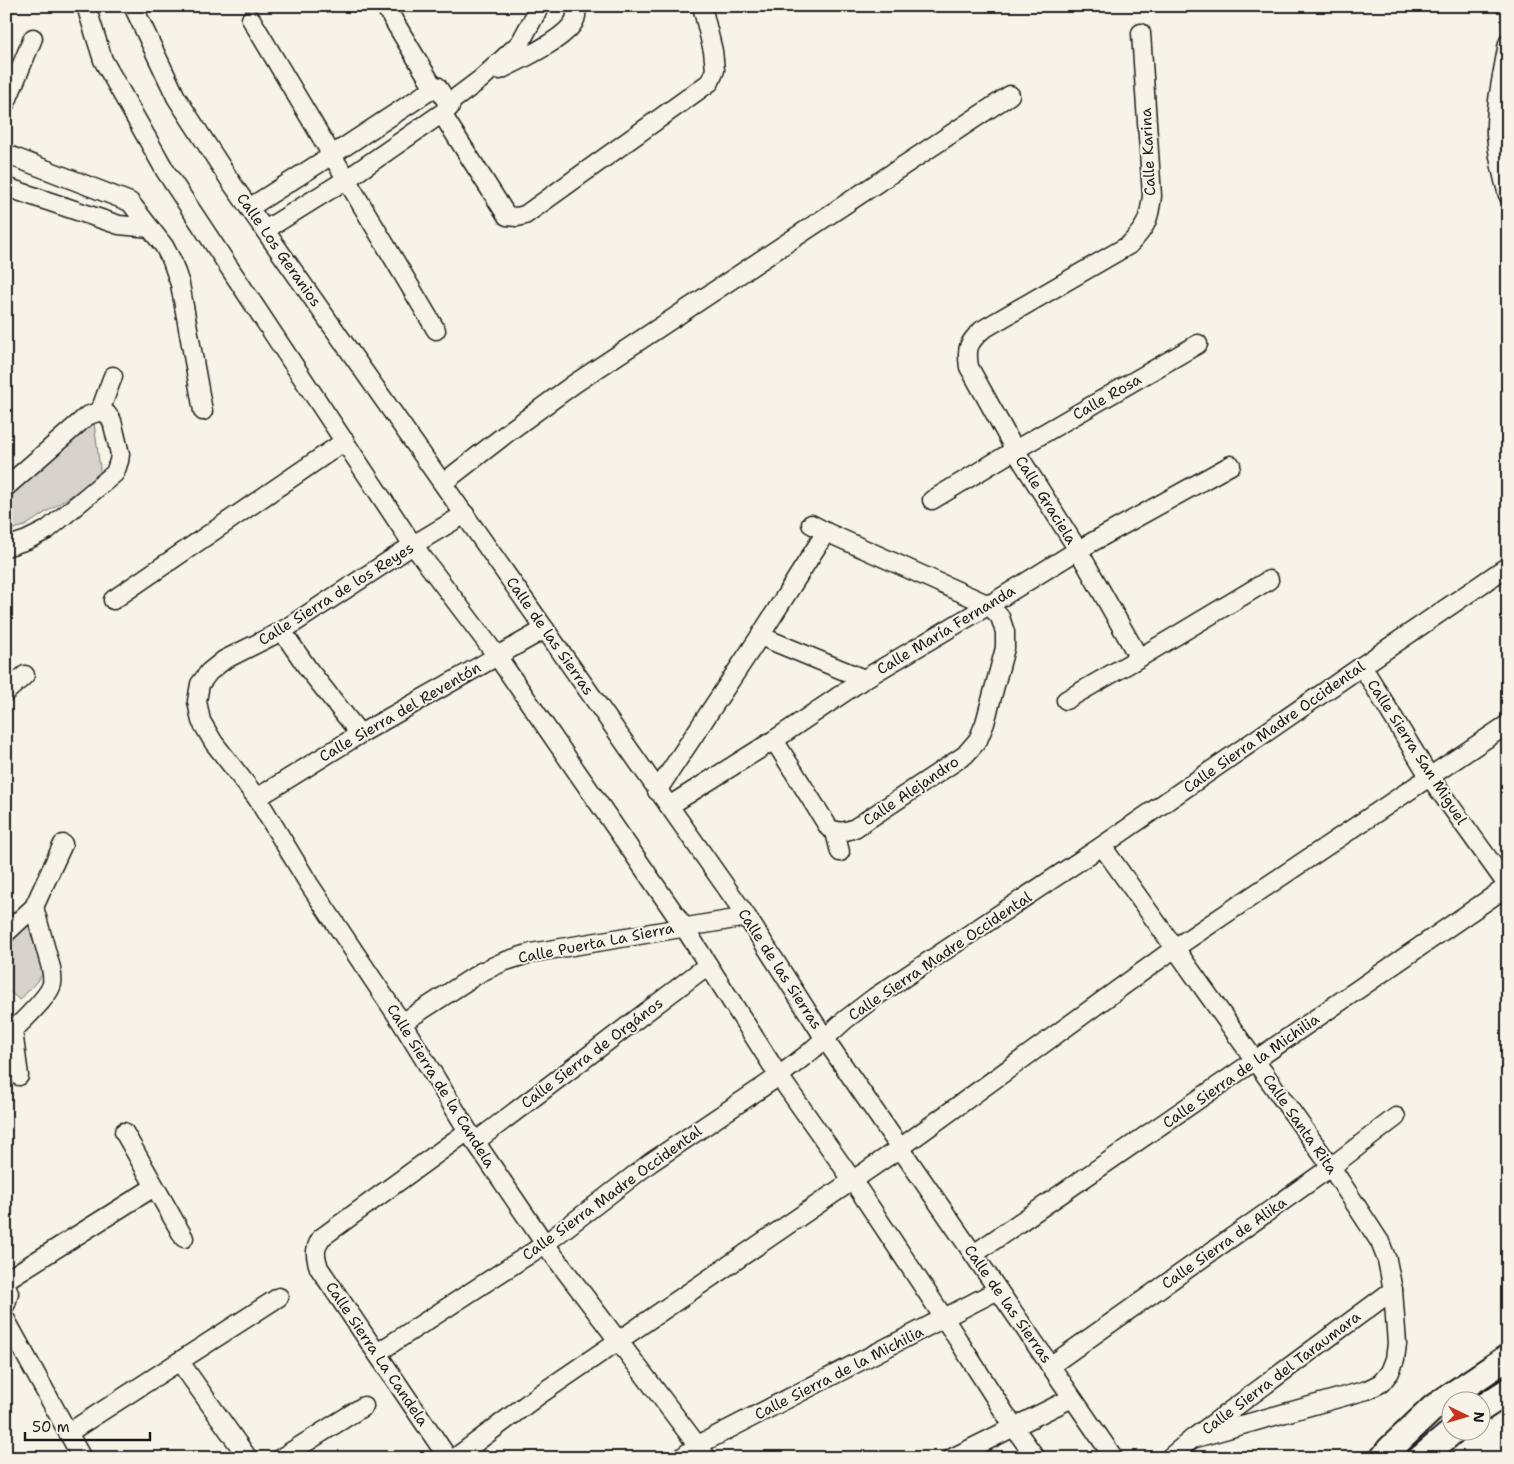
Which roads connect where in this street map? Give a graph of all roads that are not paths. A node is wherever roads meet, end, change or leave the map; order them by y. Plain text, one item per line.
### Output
1 (86, 6) edge
2 (133, 6) edge
3 (385, 6) edge
4 (540, 6) edge
5 (576, 6) edge
6 (702, 6) edge
7 (251, 19) dead end
8 (1141, 33) dead end
9 (33, 38) dead end
10 (1508, 43) edge
11 (481, 80) junction
12 (434, 88) junction
13 (1010, 95) dead end
14 (6, 103) edge
15 (445, 109) junction
16 (6, 154) edge
17 (332, 155) junction
18 (347, 179) junction
19 (6, 187) edge
20 (1508, 195) edge
21 (249, 208) junction
22 (150, 228) junction
23 (265, 230) junction
24 (436, 330) dead end
25 (982, 330) joint
26 (1198, 344) dead end
27 (113, 376) dead end
28 (100, 411) junction
29 (203, 411) dead end
30 (345, 440) junction
31 (1015, 450) junction
32 (1231, 465) dead end
33 (443, 483) junction
34 (6, 487) edge
35 (932, 500) dead end
36 (465, 514) junction
37 (413, 545) junction
38 (6, 547) edge
39 (1078, 550) junction
40 (1508, 566) edge
41 (1269, 580) dead end
42 (113, 600) dead end
43 (989, 605) junction
44 (545, 629) junction
45 (282, 631) junction
46 (760, 636) junction
47 (497, 656) junction
48 (1139, 658) junction
49 (1362, 666) junction
50 (25, 675) dead end
51 (864, 679) junction
52 (6, 692) edge
53 (1066, 700) dead end
54 (197, 701) joint
55 (1508, 724) edge
56 (360, 734) junction
57 (774, 740) junction
58 (1429, 776) junction
59 (657, 790) junction
60 (257, 798) junction
61 (669, 806) junction
62 (836, 832) junction
63 (63, 844) dead end
64 (1102, 846) junction
65 (840, 852) dead end
66 (1508, 886) edge
67 (34, 907) junction
68 (747, 916) junction
69 (684, 927) junction
70 (6, 933) edge
71 (1175, 948) junction
72 (708, 965) junction
73 (402, 1023) junction
74 (10, 1028) edge
75 (825, 1039) junction
76 (1255, 1061) junction
77 (19, 1076) dead end
78 (779, 1076) junction
79 (1396, 1117) dead end
80 (124, 1132) dead end
81 (471, 1136) junction
82 (900, 1148) junction
83 (1331, 1167) junction
84 (853, 1181) junction
85 (154, 1187) junction
86 (184, 1238) dead end
87 (545, 1244) junction
88 (316, 1247) joint
89 (974, 1254) junction
90 (6, 1280) edge
91 (6, 1285) edge
92 (998, 1290) junction
93 (1393, 1290) junction
94 (279, 1297) dead end
95 (6, 1304) edge
96 (944, 1318) junction
97 (6, 1320) edge
98 (619, 1341) junction
99 (377, 1353) junction
100 (1508, 1357) edge
101 (180, 1362) junction
102 (1050, 1366) junction
103 (1508, 1391) edge
104 (1072, 1398) junction
105 (1492, 1401) edge
106 (364, 1406) dead end
107 (1013, 1426) junction
108 (68, 1433) junction
109 (1192, 1439) junction
110 (1442, 1440) edge
111 (703, 1451) edge
112 (82, 1458) edge
113 (248, 1458) edge
114 (281, 1458) edge
115 (448, 1458) edge
116 (454, 1458) edge
117 (681, 1458) edge
118 (952, 1458) edge
119 (1036, 1458) edge
120 (1114, 1458) edge
121 (1169, 1458) edge
122 (1383, 1458) edge
123 (1421, 1458) edge

1 - 30 street
2 - 21 street, Calle Los Geranios
3 - 12 street
4 - 11 street
5 - 11 street
6 - 15 street
7 - 17 street
8 - 25 street, Calle Karina
9 - 14 street
10 - 20 street
11 - 15 street
12 - 15 street
12 - 17 street
13 - 33 street
15 - 18 street
16 - 22 street
17 - 18 street
17 - 21 street
18 - 23 street
18 - 24 street
19 - 22 street
21 - 23 street, Calle Los Geranios
22 - 29 street
23 - 33 street, Calle Los Geranios
25 - 31 street, Calle Graciela
26 - 31 street, Calle Rosa
27 - 28 street
28 - 34 street
28 - 38 street
30 - 37 street
30 - 42 street
31 - 35 street, Calle Rosa
31 - 39 street, Calle Graciela
32 - 39 street, Calle María Fernanda
33 - 36 street, Calle de las Sierras
36 - 37 street, Calle Sierra de los Reyes
36 - 44 street, Calle de las Sierras
37 - 45 street, Calle Sierra de los Reyes
37 - 47 street
39 - 43 street, Calle María Fernanda
39 - 48 street, Calle Graciela
40 - 49 street, Calle Sierra Madre Occidental
41 - 48 street
43 - 46 street
43 - 51 street, Calle María Fernanda
43 - 62 street, Calle Alejandro
44 - 47 street, Calle Sierra del Reventón
44 - 59 street, Calle de las Sierras
45 - 54 street, Calle Sierra de los Reyes
45 - 56 street
46 - 51 street
46 - 59 street
47 - 56 street, Calle Sierra del Reventón
47 - 69 street
48 - 53 street
49 - 58 street, Calle Sierra San Miguel
49 - 64 street, Calle Sierra Madre Occidental
50 - 52 street
51 - 57 street, Calle María Fernanda
54 - 60 street, Calle Sierra de la Candela
55 - 58 street
56 - 60 street, Calle Sierra del Reventón
57 - 61 street, Calle María Fernanda
57 - 62 street
58 - 66 street, Calle Sierra San Miguel
58 - 71 street
59 - 61 street, Calle de las Sierras
60 - 73 street, Calle Sierra de la Candela
61 - 68 street, Calle de las Sierras
62 - 65 street
63 - 67 street
64 - 71 street, Calle Santa Rita
64 - 75 street, Calle Sierra Madre Occidental
66 - 76 street, Calle Sierra de la Michilia
67 - 70 street
67 - 74 street
68 - 69 street, Calle Puerta La Sierra
68 - 75 street, Calle de las Sierras
69 - 72 street
69 - 73 street, Calle Puerta La Sierra
71 - 76 street, Calle Santa Rita
71 - 82 street
72 - 78 street
72 - 81 street, Calle Sierra de Orgános
73 - 81 street, Calle Sierra de la Candela
74 - 77 street
75 - 78 street, Calle Sierra Madre Occidental
75 - 82 street, Calle de las Sierras
76 - 83 street, Calle Santa Rita
76 - 89 street, Calle Sierra de la Michilia
78 - 84 street
78 - 87 street, Calle Sierra Madre Occidental
79 - 83 street, Calle Sierra de Alika
80 - 85 street
81 - 87 street, Calle Sierra de la Candela
81 - 88 street, Calle Sierra de Orgános
82 - 84 street
82 - 89 street, Calle de las Sierras
83 - 93 street, Calle Santa Rita
83 - 102 street, Calle Sierra de Alika
84 - 96 street
84 - 98 street
85 - 86 street
85 - 90 street
87 - 98 street, Calle Sierra de la Candela
87 - 99 street, Calle Sierra Madre Occidental
88 - 99 street, Calle Sierra La Candela
89 - 92 street, Calle de las Sierras
91 - 95 street
92 - 96 street, Calle Sierra de la Michilia
92 - 102 street, Calle de las Sierras
93 - 109 street, Calle Sierra del Taraumara
93 - 109 street, Calle Santa Rita
94 - 101 street
96 - 107 street
96 - 111 street, Calle Sierra de la Michilia
97 - 108 street
98 - 111 street, Calle Sierra de la Candela
98 - 116 street
99 - 115 street, Calle Sierra La Candela
100 - 122 street
101 - 108 street
101 - 113 street
102 - 104 street, Calle de las Sierras
103 - 105 street
104 - 107 street
104 - 120 street, Calle de las Sierras
106 - 114 street
107 - 118 street
107 - 119 street
108 - 112 street
109 - 121 street, Calle Sierra del Taraumara
110 - 123 street
111 - 117 street, Calle Sierra de la Michilia

